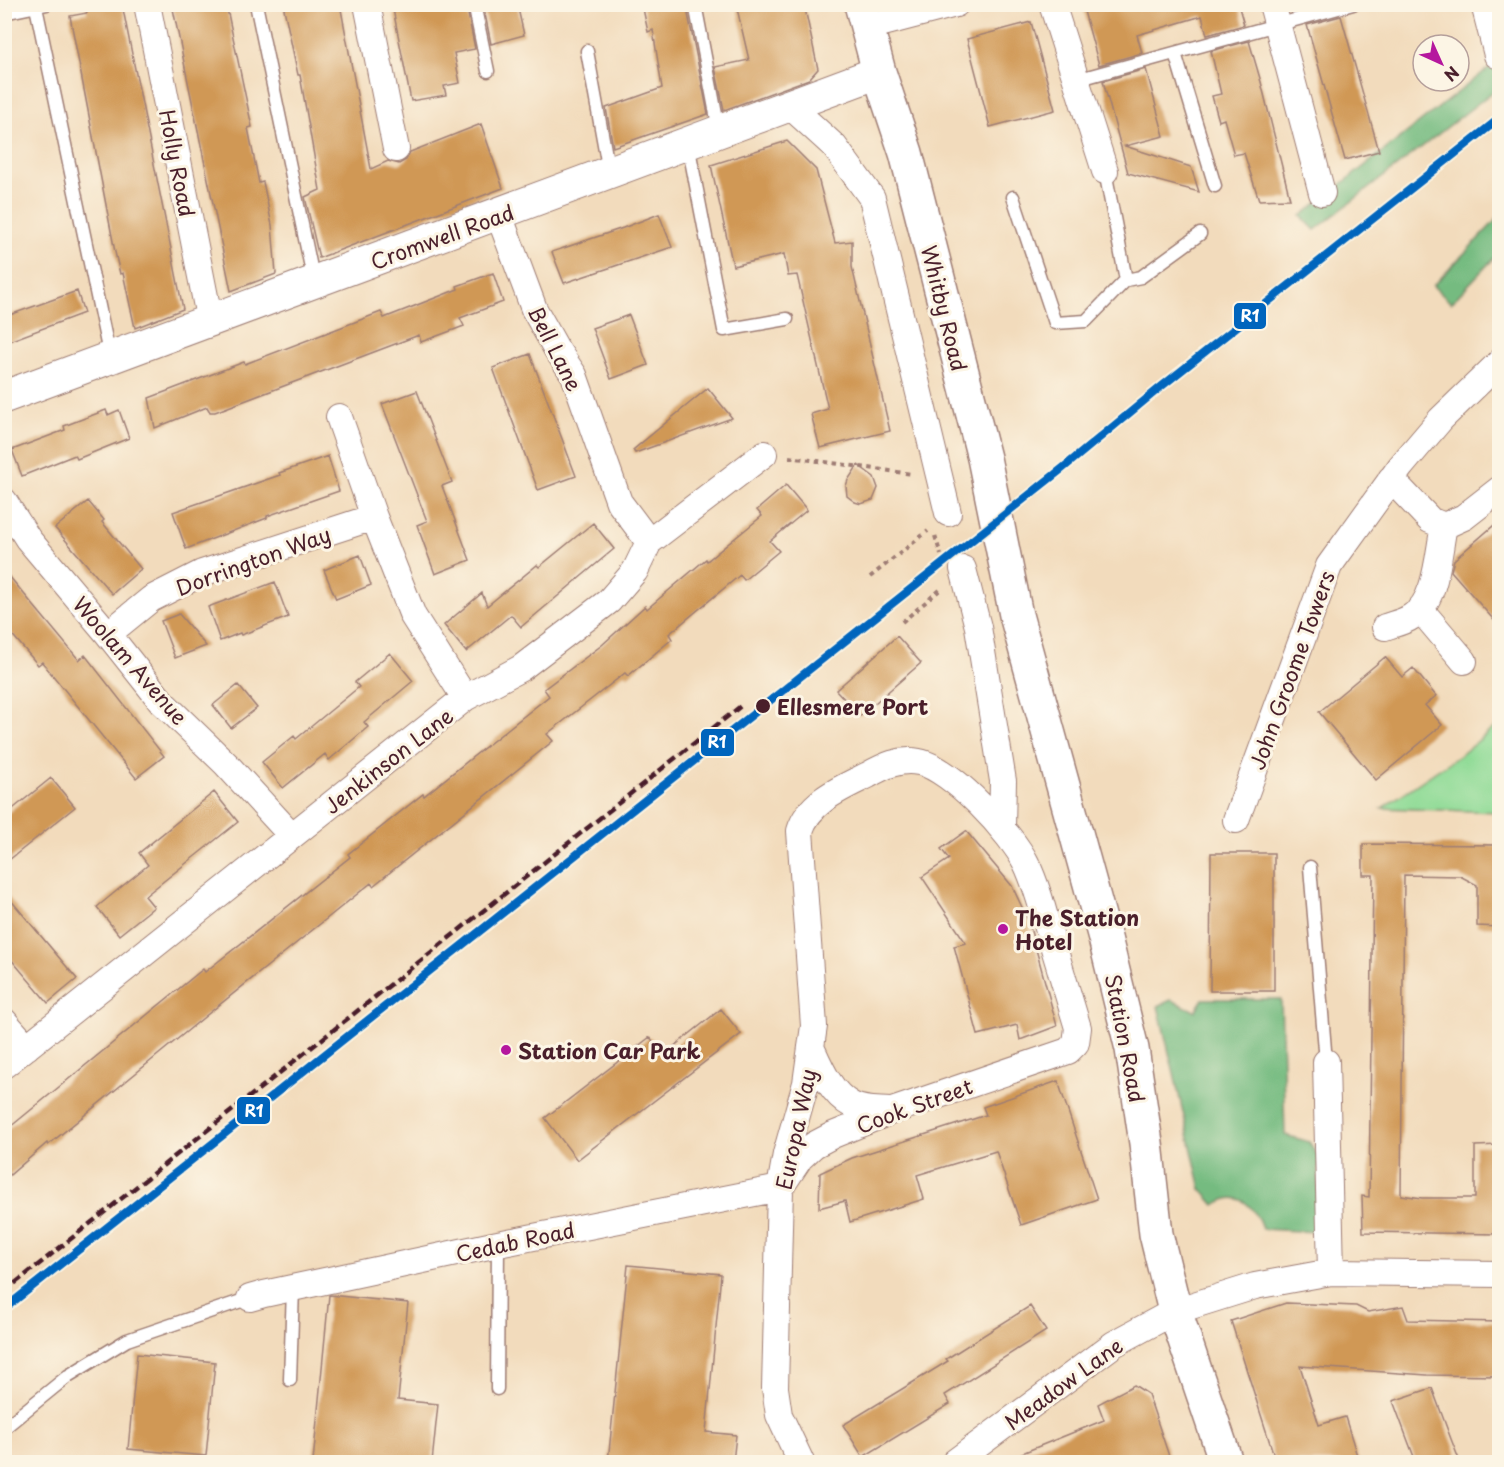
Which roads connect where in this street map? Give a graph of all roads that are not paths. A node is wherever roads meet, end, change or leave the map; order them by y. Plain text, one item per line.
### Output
1 (147, 4) edge
2 (256, 4) edge
3 (367, 4) edge
4 (474, 4) edge
5 (694, 4) edge
6 (956, 4) edge
7 (1052, 4) edge
8 (1353, 4) edge
9 (1484, 4) edge
10 (42, 6) edge
11 (4, 14) edge
12 (1274, 14) edge
13 (864, 16) edge
14 (586, 51) dead end
15 (1175, 53) junction
16 (1497, 55) dead end
17 (488, 71) dead end
18 (879, 72) junction
19 (1076, 80) junction
20 (789, 105) junction
21 (720, 131) junction
22 (688, 143) junction
23 (396, 148) dead end
24 (1105, 171) joint
25 (609, 173) junction
26 (1215, 186) dead end
27 (1322, 193) dead end
28 (1013, 197) dead end
29 (499, 214) junction
30 (1200, 234) dead end
31 (1126, 280) junction
32 (314, 284) junction
33 (787, 319) dead end
34 (210, 322) junction
35 (110, 358) junction
36 (1500, 362) edge
37 (4, 397) edge
38 (339, 417) dead end
39 (764, 454) road end
40 (1391, 479) junction
41 (1500, 489) edge
42 (4, 501) edge
43 (374, 517) junction
44 (940, 520) road end
45 (1444, 526) junction
46 (649, 542) junction
47 (956, 576) road end
48 (1420, 609) junction
49 (1016, 615) joint
50 (1384, 627) dead end
51 (108, 634) junction
52 (1464, 661) dead end
53 (465, 698) junction
54 (1236, 820) dead end
55 (1002, 827) junction
56 (292, 836) junction
57 (1310, 867) dead end
58 (4, 1021) edge
59 (27, 1047) junction
60 (811, 1047) junction
61 (1326, 1062) joint
62 (4, 1065) edge
63 (892, 1111) junction
64 (780, 1188) junction
65 (498, 1244) junction
66 (1331, 1272) junction
67 (1500, 1274) edge
68 (293, 1288) junction
69 (250, 1298) joint
70 (1174, 1311) junction
71 (290, 1380) dead end
72 (497, 1389) dead end
73 (4, 1428) edge
74 (801, 1462) edge
75 (955, 1462) edge
76 (1226, 1462) edge

1 - 34 street, Holly Road
2 - 32 lane
3 - 23 street
4 - 17 lane
5 - 21 lane
6 - 13 street
7 - 19 street
8 - 12 lane
9 - 16 street
10 - 11 lane
10 - 35 lane
12 - 15 lane
12 - 27 street
13 - 18 main road, Whitby Road
14 - 25 lane
15 - 19 lane
15 - 26 lane
18 - 20 street, Cromwell Road
18 - 49 main road, Whitby Road
19 - 24 street
20 - 21 street, Cromwell Road
20 - 44 street
21 - 22 street, Cromwell Road
22 - 25 street, Cromwell Road
22 - 33 lane
24 - 31 lane
25 - 29 street, Cromwell Road
28 - 31 lane
29 - 32 street, Cromwell Road
29 - 46 street, Bell Lane
30 - 31 lane
32 - 34 street, Cromwell Road
34 - 35 street, Cromwell Road
35 - 37 street, Cromwell Road
36 - 40 street, John Groome Towers
38 - 43 street
39 - 46 street, Jenkinson Lane
40 - 45 street
40 - 54 street, John Groome Towers
41 - 45 street
42 - 51 street, Woolam Avenue
43 - 51 street, Dorrington Way
43 - 53 street
45 - 48 street
46 - 53 street, Jenkinson Lane
47 - 55 street
48 - 50 street
48 - 52 street
49 - 70 main road, Station Road
51 - 56 street, Woolam Avenue
53 - 56 street, Jenkinson Lane
55 - 60 street, Europa Way
55 - 63 street, Cook Street
56 - 59 street, Jenkinson Lane
57 - 61 lane
58 - 59 street
59 - 62 street, Jenkinson Lane
60 - 63 street
60 - 64 street, Europa Way
61 - 66 street
63 - 64 street, Cook Street
64 - 65 street, Cedab Road
64 - 74 street, Europa Way
65 - 68 street, Cedab Road
65 - 72 lane
66 - 67 street, Meadow Lane
66 - 70 street, Meadow Lane
68 - 69 street, Cedab Road
68 - 71 lane
69 - 73 lane
70 - 75 street, Meadow Lane
70 - 76 main road, Station Road

